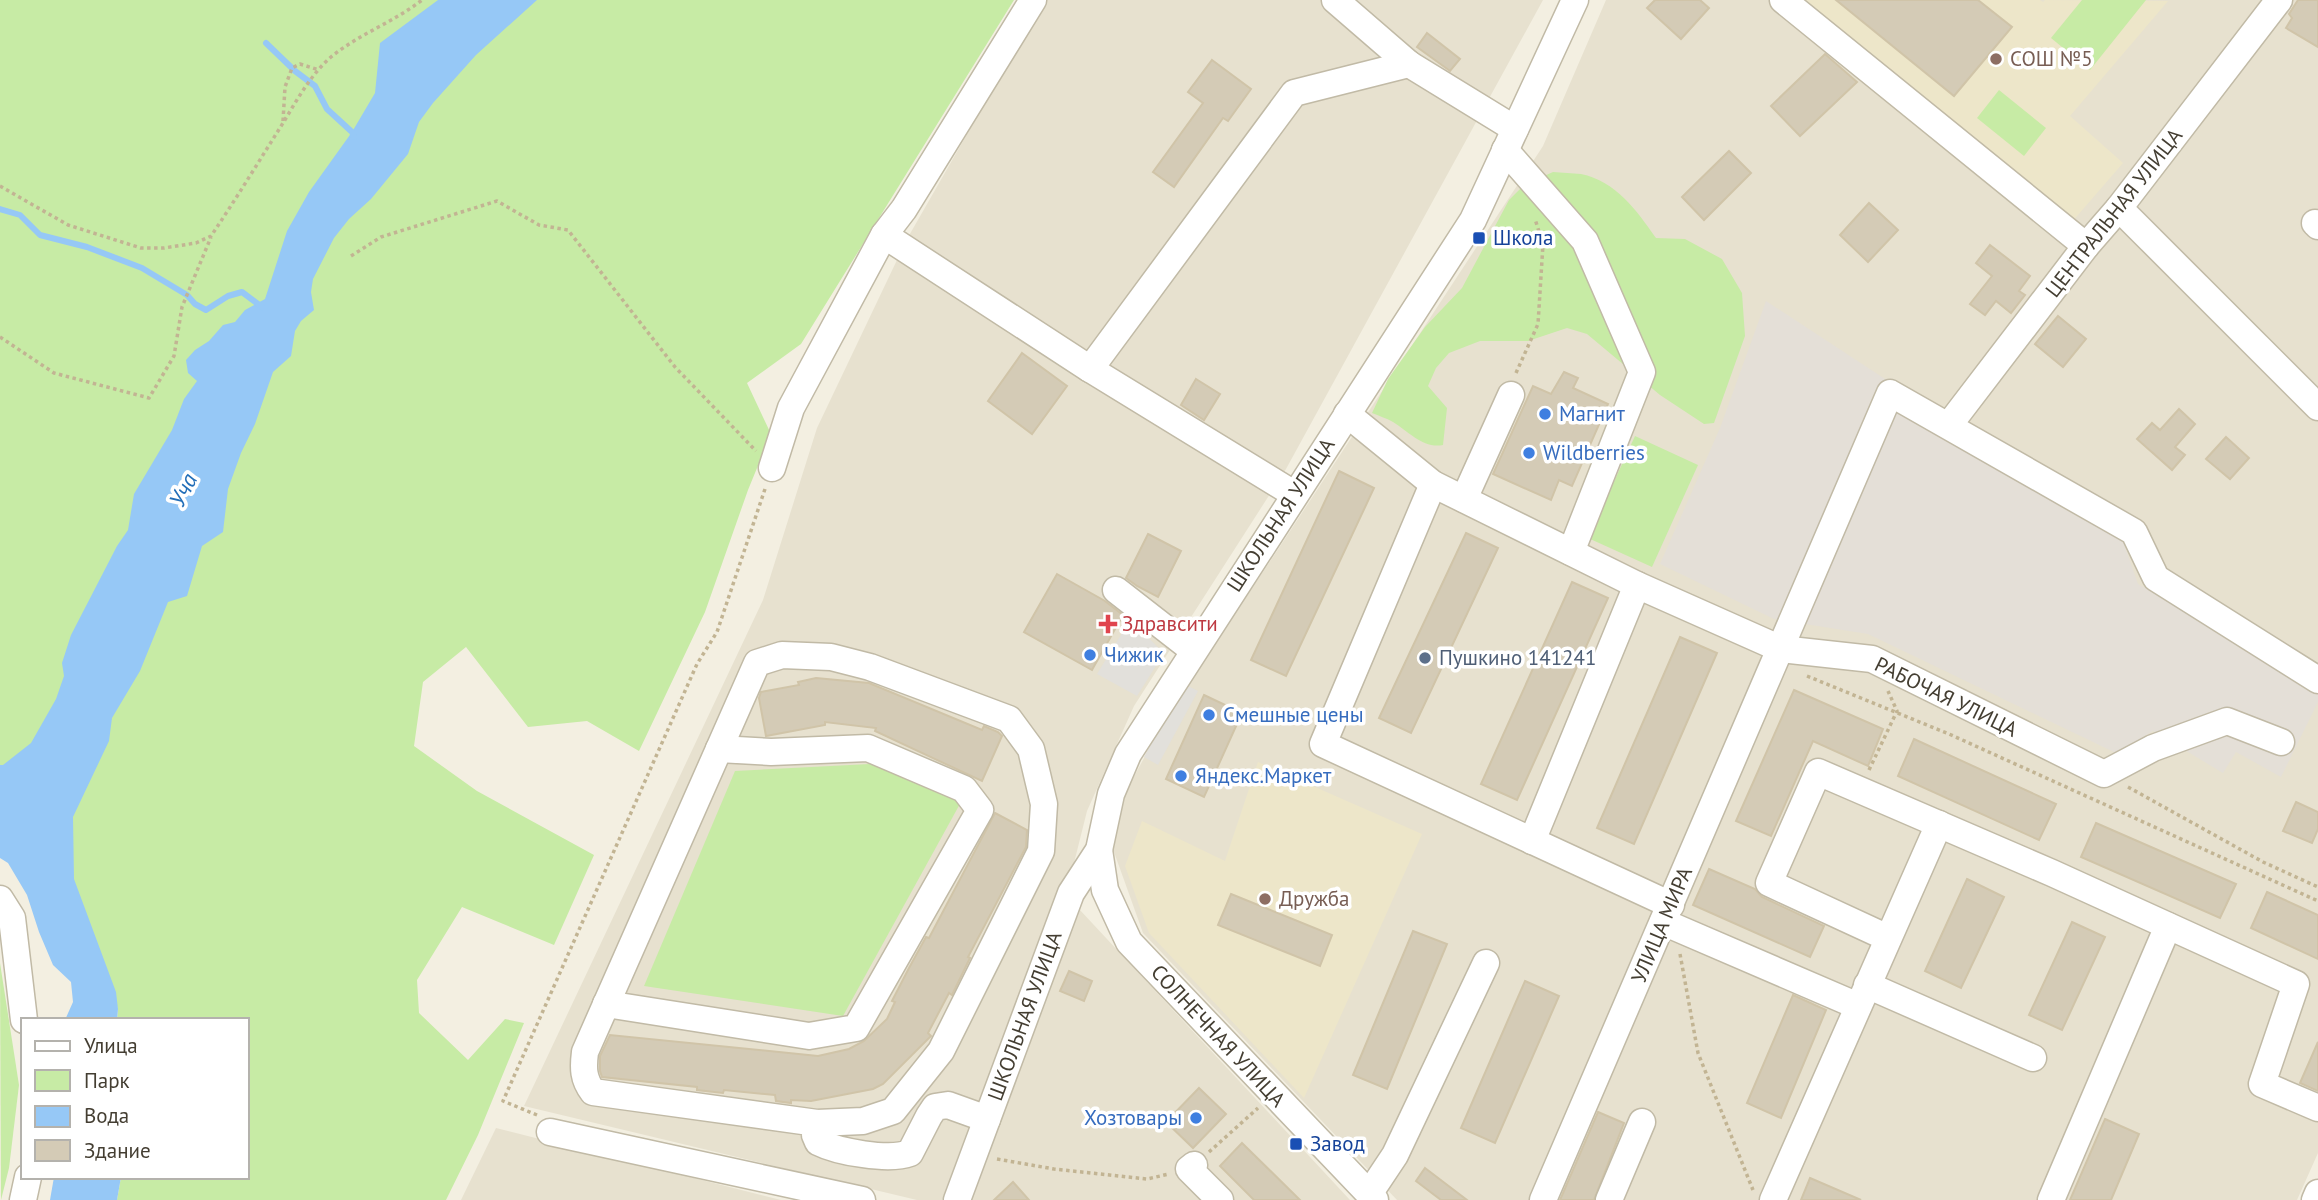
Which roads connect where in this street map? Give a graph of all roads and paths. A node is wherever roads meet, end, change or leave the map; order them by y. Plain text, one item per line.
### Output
1 (422, 0) edge
2 (1033, 0) edge
3 (1335, 0) edge
4 (1575, 0) edge
5 (1783, 0) edge
6 (2279, 0) edge
7 (1409, 64) junction
8 (320, 70) junction
9 (283, 123) junction
10 (1510, 140) junction
11 (0, 186) edge
12 (2119, 208) junction
13 (1534, 214) dead end
14 (884, 235) junction
15 (211, 236) junction
16 (2086, 246) junction
17 (351, 256) dead end
18 (0, 337) edge
19 (1090, 369) junction
20 (1511, 394) joint
21 (2318, 407) edge
22 (1347, 414) junction
23 (1948, 425) junction
24 (772, 468) junction
25 (1433, 484) junction
26 (1294, 494) junction
27 (1464, 499) junction
28 (1571, 552) junction
29 (1637, 585) junction
30 (1116, 590) dead end
31 (1781, 649) junction
32 (1194, 650) junction
33 (1802, 674) dead end
34 (2318, 680) edge
35 (1887, 690) dead end
36 (2281, 742) dead end
37 (719, 750) junction
38 (2105, 774) junction
39 (1860, 790) junction
40 (1939, 824) junction
41 (1532, 841) junction
42 (1099, 850) junction
43 (2318, 887) edge
44 (0, 898) edge
45 (2318, 901) edge
46 (1670, 918) junction
47 (2168, 926) junction
48 (1888, 937) junction
49 (1486, 963) dead end
50 (1863, 995) junction
51 (606, 1004) junction
52 (24, 1018) edge
53 (2033, 1058) dead end
54 (1274, 1094) junction
55 (2318, 1108) edge
56 (987, 1119) junction
57 (1642, 1122) dead end
58 (817, 1123) junction
59 (550, 1132) joint
60 (974, 1156) junction
61 (1192, 1167) junction
62 (28, 1179) edge
63 (2318, 1193) edge
64 (1372, 1197) edge
65 (23, 1200) edge
66 (862, 1200) edge
67 (957, 1200) edge
68 (1220, 1200) edge
69 (1543, 1200) edge
70 (1609, 1200) edge
71 (1757, 1200) edge
72 (1773, 1200) edge
73 (2051, 1200) edge
74 (2315, 1200) edge

1 - 8 path
2 - 14 street
3 - 7 street
4 - 10 street, ШКОЛЬНАЯ УЛИЦА
5 - 16 street
6 - 12 street, ЦЕНТРАЛЬНАЯ УЛИЦА
7 - 10 street
7 - 19 street
8 - 9 path
8 - 9 path
9 - 15 path
10 - 22 street, ШКОЛЬНАЯ УЛИЦА
10 - 28 street
11 - 15 path
12 - 16 street, ЦЕНТРАЛЬНАЯ УЛИЦА
12 - 21 street
13 - 20 path
14 - 19 street
14 - 24 street
15 - 18 path
16 - 23 street, ЦЕНТРАЛЬНАЯ УЛИЦА
17 - 24 path
19 - 26 street
20 - 27 street
22 - 25 street, РАБОЧАЯ УЛИЦА
22 - 26 street, ШКОЛЬНАЯ УЛИЦА
23 - 31 street, УЛИЦА МИРА
23 - 34 street
24 - 59 path
25 - 27 street, РАБОЧАЯ УЛИЦА
25 - 41 street
26 - 32 street, ШКОЛЬНАЯ УЛИЦА
27 - 28 street, РАБОЧАЯ УЛИЦА
28 - 29 street, РАБОЧАЯ УЛИЦА
29 - 31 street, РАБОЧАЯ УЛИЦА
29 - 41 street
30 - 32 street
31 - 38 street, РАБОЧАЯ УЛИЦА
31 - 46 street, УЛИЦА МИРА
32 - 42 street, ШКОЛЬНАЯ УЛИЦА
33 - 45 path
35 - 39 path
36 - 38 street
37 - 51 street
37 - 51 street
37 - 58 street
38 - 43 path
39 - 40 street
39 - 48 street
40 - 47 street
40 - 48 street
41 - 46 street
42 - 54 street, СОЛНЕЧНАЯ УЛИЦА
42 - 56 street, ШКОЛЬНАЯ УЛИЦА
44 - 52 street
46 - 50 street
46 - 69 street, УЛИЦА МИРА
46 - 71 path
47 - 55 street
47 - 73 street
48 - 50 street
49 - 64 street
50 - 53 street
50 - 72 street
51 - 58 street
54 - 61 path
54 - 64 street, СОЛНЕЧНАЯ УЛИЦА
56 - 58 street
56 - 60 street, ШКОЛЬНАЯ УЛИЦА
57 - 70 street
59 - 66 street
60 - 61 path
60 - 67 street, ШКОЛЬНАЯ УЛИЦА
61 - 68 street
62 - 65 street
63 - 74 street

